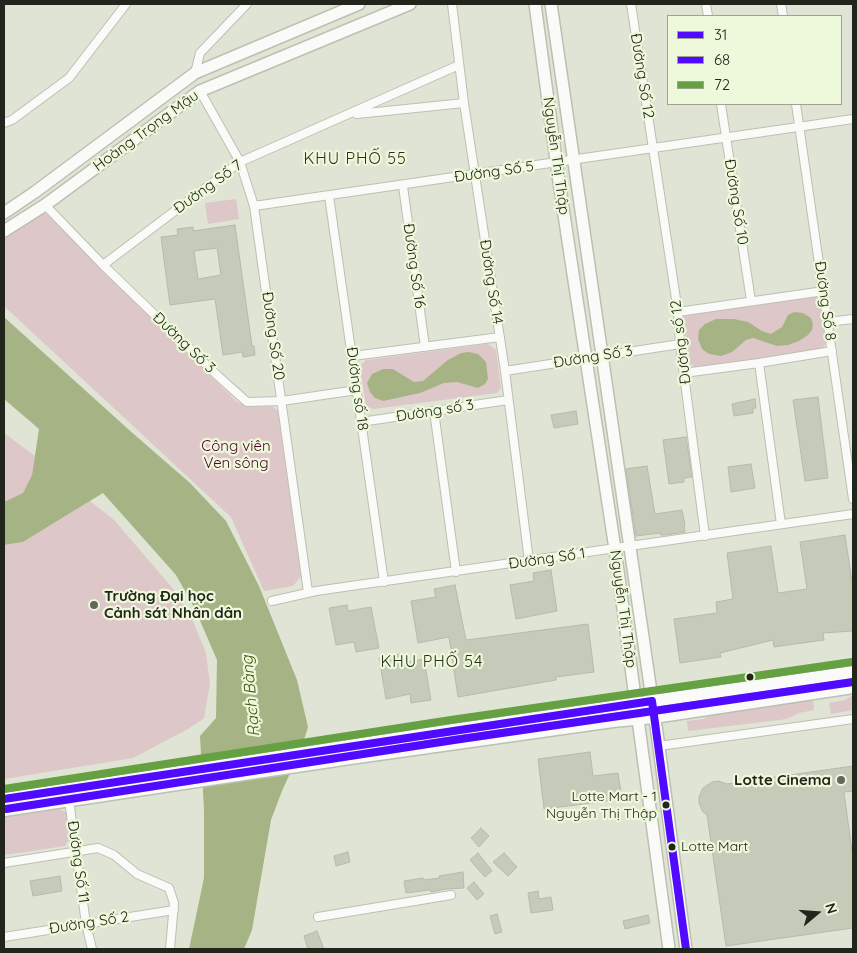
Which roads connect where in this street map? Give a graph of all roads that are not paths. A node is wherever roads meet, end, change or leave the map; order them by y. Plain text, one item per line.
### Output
1 (126, 4) edge
2 (247, 4) edge
3 (358, 4) edge
4 (410, 4) edge
5 (452, 4) edge
6 (535, 4) edge
7 (550, 4) edge
8 (631, 4) edge
9 (362, 23) junction
10 (459, 65) junction
11 (195, 73) junction
12 (200, 91) junction
13 (464, 103) junction
14 (721, 105) edge
15 (796, 105) edge
16 (350, 115) junction
17 (853, 119) edge
18 (4, 123) edge
19 (800, 127) junction
20 (726, 138) junction
21 (654, 149) junction
22 (573, 161) junction
23 (240, 162) junction
24 (556, 163) junction
25 (475, 175) junction
26 (403, 186) junction
27 (330, 196) junction
28 (45, 205) junction
29 (254, 206) junction
30 (4, 213) edge
31 (4, 231) edge
32 (103, 265) junction
33 (824, 290) junction
34 (751, 301) junction
35 (678, 312) junction
36 (853, 319) edge
37 (828, 322) junction
38 (500, 337) junction
39 (680, 344) junction
40 (425, 346) junction
41 (832, 351) junction
42 (352, 356) junction
43 (601, 356) junction
44 (585, 358) junction
45 (759, 363) junction
46 (505, 371) junction
47 (684, 373) junction
48 (357, 390) junction
49 (508, 400) junction
50 (282, 401) junction
51 (434, 411) junction
52 (361, 422) junction
53 (853, 499) edge
54 (853, 514) edge
55 (781, 524) junction
56 (705, 536) junction
57 (630, 547) junction
58 (615, 549) junction
59 (529, 561) junction
60 (456, 572) junction
61 (384, 582) junction
62 (308, 592) junction
63 (272, 601) dead end
64 (853, 672) edge
65 (650, 684) junction
66 (633, 686) junction
67 (853, 687) edge
68 (652, 701) junction
69 (636, 703) junction
70 (654, 717) junction
71 (638, 718) junction
72 (853, 719) edge
73 (641, 742) junction
74 (658, 743) junction
75 (349, 752) junction
76 (150, 782) junction
77 (4, 799) edge
78 (69, 800) junction
79 (4, 810) edge
80 (76, 852) junction
81 (4, 862) edge
82 (451, 895) dead end
83 (174, 910) junction
84 (318, 917) dead end
85 (86, 924) junction
86 (4, 937) edge
87 (92, 949) edge
88 (170, 949) edge
89 (669, 949) edge
90 (686, 949) edge

1 - 18 street
2 - 11 street
3 - 9 main road
3 - 11 main road, Hoàng Trọng Mậu
4 - 9 main road, Hoàng Trọng Mậu
5 - 10 street, Đường Số 14
6 - 24 main road, Nguyễn Thị Thập
7 - 22 main road, Nguyễn Thị Thập
8 - 21 street, Đường Số 12
9 - 12 main road, Hoàng Trọng Mậu
10 - 13 street, Đường Số 14
10 - 16 street, Đường Số 7
11 - 12 main road
11 - 30 main road, Hoàng Trọng Mậu
12 - 23 street, Đường Số 20
12 - 28 main road, Hoàng Trọng Mậu
13 - 16 street, Đường Số 7
13 - 25 street, Đường Số 14
14 - 20 street, Đường Số 10
15 - 19 street, Đường Số 8
16 - 23 street, Đường Số 7
17 - 19 street, Đường Số 5
19 - 20 street, Đường Số 5
19 - 33 street, Đường Số 8
20 - 21 street, Đường Số 5
20 - 34 street, Đường Số 10
21 - 22 street, Đường Số 5
21 - 35 street, Đường số 12
22 - 24 street, Đường Số 5
22 - 43 main road, Nguyễn Thị Thập
23 - 29 street, Đường Số 20
23 - 32 street, Đường Số 7
24 - 25 street, Đường Số 5
24 - 44 main road, Nguyễn Thị Thập
25 - 26 street, Đường Số 5
25 - 38 street, Đường Số 14
26 - 27 street, Đường Số 5
26 - 40 street, Đường Số 16
27 - 29 street, Đường Số 5
27 - 42 street, Đường số 18
28 - 31 main road, Hoàng Trọng Mậu
28 - 32 street, Đường Số 3
29 - 50 street, Đường Số 20
32 - 50 street, Đường Số 3
33 - 34 street
33 - 37 street, Đường Số 8
34 - 35 street
35 - 39 street, Đường số 12
36 - 37 street
37 - 41 street, Đường Số 8
38 - 40 street
38 - 46 street, Đường Số 14
39 - 43 street, Đường Số 3
39 - 47 street, Đường số 12
40 - 42 street
41 - 45 street
41 - 53 street, Đường Số 8
42 - 48 street, Đường số 18
43 - 44 street, Đường Số 3
43 - 57 main road, Nguyễn Thị Thập
44 - 46 street, Đường Số 3
44 - 58 main road, Nguyễn Thị Thập
45 - 47 street
45 - 55 street
46 - 49 street, Đường Số 14
47 - 56 street, Đường số 12
48 - 50 street, Đường Số 3
48 - 52 street, Đường số 18
49 - 51 street, Đường số 3
49 - 59 street, Đường Số 14
50 - 62 street, Đường Số 20
51 - 52 street, Đường số 3
51 - 60 street
52 - 61 street, Đường số 18
54 - 55 street, Đường Số 1
55 - 56 street, Đường Số 1
56 - 57 street, Đường Số 1
57 - 58 street, Đường Số 1
57 - 65 main road, Nguyễn Thị Thập
58 - 59 street, Đường Số 1
58 - 66 main road, Nguyễn Thị Thập
59 - 60 street, Đường Số 1
60 - 61 street, Đường Số 1
61 - 62 street, Đường Số 1
62 - 63 street, Đường Số 1
64 - 68 main road
65 - 66 main road
65 - 68 main road, Nguyễn Thị Thập
66 - 69 main road, Nguyễn Thị Thập
67 - 70 main road
68 - 69 main road
68 - 70 main road, Nguyễn Thị Thập
69 - 71 main road, Nguyễn Thị Thập
69 - 75 main road
70 - 71 main road
70 - 74 main road, Nguyễn Thị Thập
71 - 73 main road, Nguyễn Thị Thập
71 - 75 main road
72 - 74 street
73 - 74 main road
73 - 89 main road, Nguyễn Thị Thập
74 - 90 main road, Nguyễn Thị Thập
75 - 76 main road
76 - 77 main road
76 - 78 main road
78 - 79 main road
78 - 80 street, Đường Số 11
80 - 81 street
80 - 83 street
80 - 85 street, Đường Số 11
82 - 84 street
83 - 85 street, Đường Số 2
83 - 88 street
85 - 86 street, Đường Số 2
85 - 87 street

